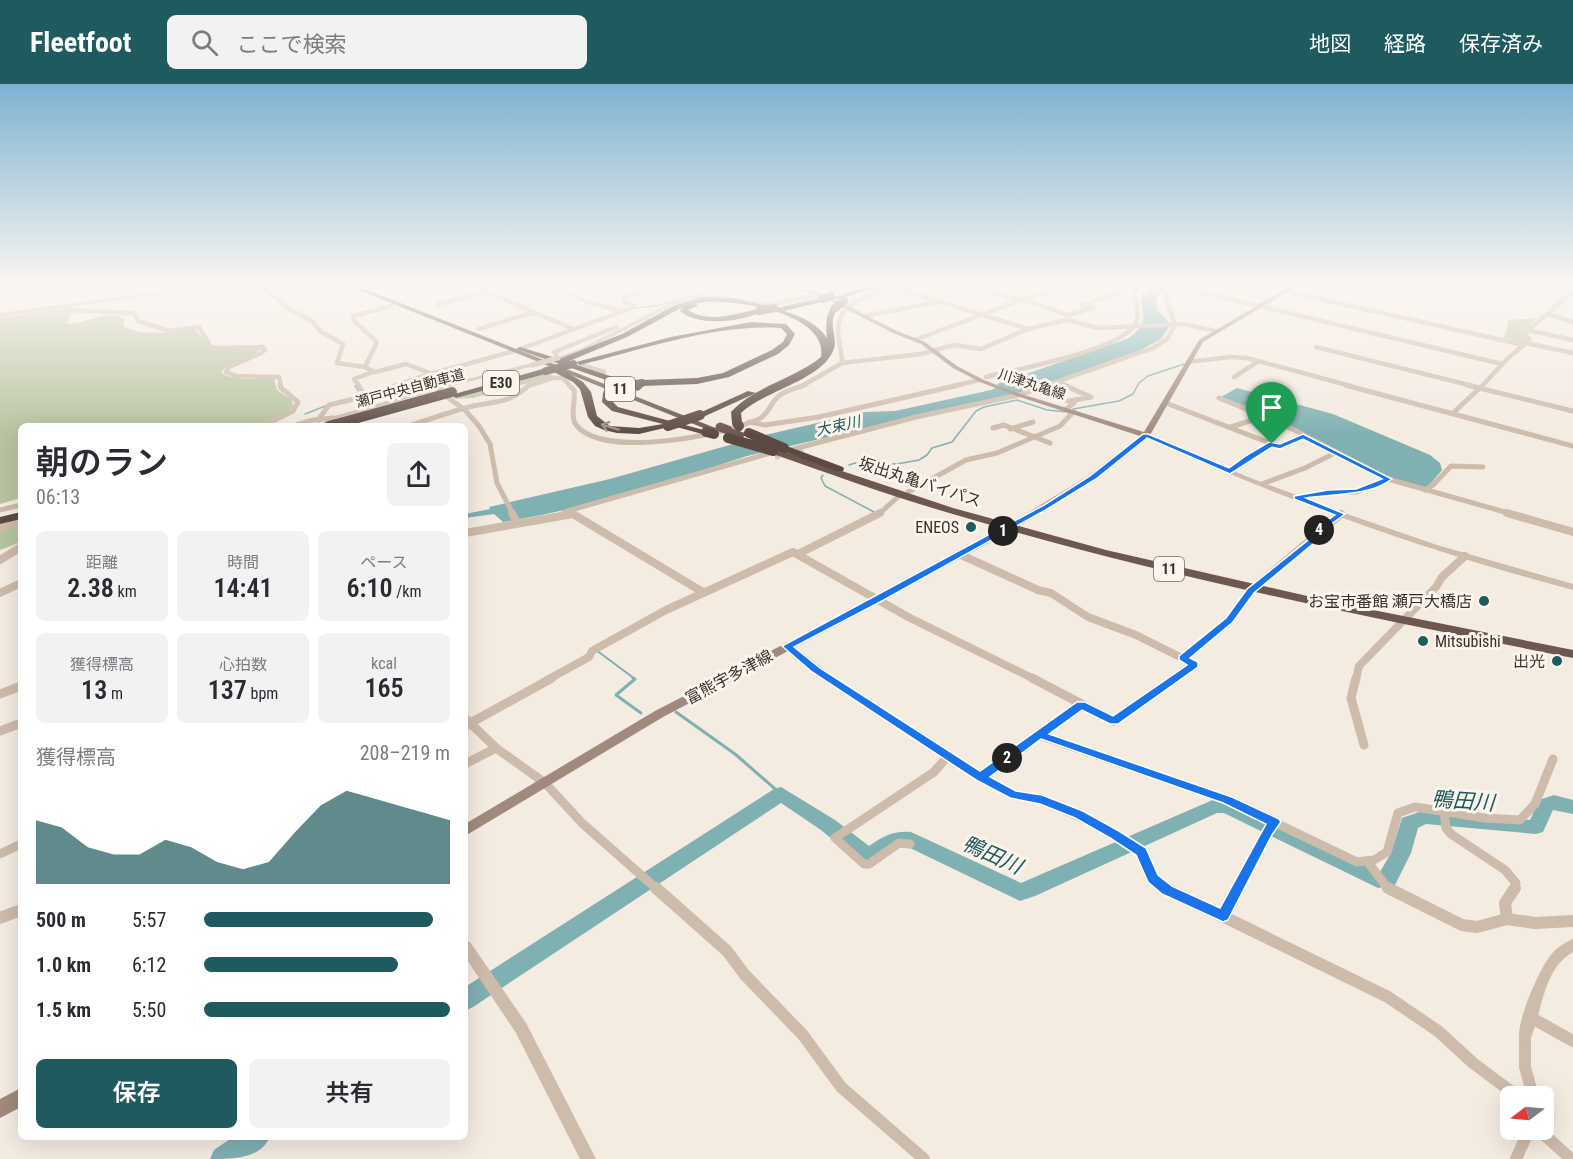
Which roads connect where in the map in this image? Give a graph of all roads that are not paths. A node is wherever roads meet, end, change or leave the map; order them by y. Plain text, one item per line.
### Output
1 (204, 335) edge
2 (327, 335) edge
3 (370, 335) edge
4 (478, 335) edge
5 (490, 335) edge
6 (557, 335) edge
7 (598, 335) edge
8 (611, 335) edge
9 (626, 335) edge
10 (681, 335) edge
11 (684, 335) edge
12 (790, 335) edge
13 (800, 335) edge
14 (822, 335) edge
15 (830, 335) edge
16 (839, 335) edge
17 (905, 335) edge
18 (928, 335) edge
19 (1014, 335) edge
20 (1123, 335) edge
21 (1169, 335) edge
22 (1210, 335) edge
23 (1379, 335) edge
24 (1485, 335) edge
25 (1526, 335) edge
26 (1551, 335) edge
27 (674, 337) junction
28 (915, 340) junction
29 (1573, 340) edge
30 (1525, 344) junction
31 (1316, 347) dead end
32 (1573, 347) edge
33 (517, 350) junction
34 (934, 351) junction
35 (776, 352) junction
36 (1564, 352) junction
37 (1573, 353) edge
38 (825, 359) junction
39 (566, 361) junction
40 (1259, 361) junction
41 (1188, 362) junction
42 (842, 363) junction
43 (1502, 364) junction
44 (365, 367) junction
45 (746, 367) junction
46 (539, 368) junction
47 (373, 372) junction
48 (604, 372) dead end
49 (433, 373) junction
50 (1234, 377) dead end
51 (793, 378) junction
52 (983, 380) junction
53 (1058, 382) junction
54 (1480, 388) junction
55 (436, 390) junction
56 (1036, 390) junction
57 (454, 393) junction
58 (1018, 395) junction
59 (365, 396) junction
60 (1219, 398) dead end
61 (1166, 403) junction
62 (1070, 407) junction
63 (464, 409) junction
64 (1573, 411) edge
65 (1454, 413) junction
66 (1265, 416) junction
67 (318, 420) junction
68 (1033, 422) dead end
69 (269, 423) edge
70 (306, 423) edge
71 (331, 423) edge
72 (354, 423) edge
73 (419, 423) edge
74 (1231, 426) junction
75 (993, 429) dead end
76 (1010, 429) junction
77 (729, 431) junction
78 (852, 433) junction
79 (1146, 435) junction
80 (1303, 436) junction
81 (833, 437) junction
82 (1036, 437) junction
83 (1272, 444) junction
84 (1037, 445) dead end
85 (1573, 446) edge
86 (804, 450) tunnel mouth
87 (780, 451) junction
88 (1335, 453) junction
89 (724, 465) junction
90 (1483, 468) dead end
91 (714, 470) junction
92 (1230, 471) junction
93 (1388, 479) junction
94 (1262, 484) junction
95 (1425, 490) junction
96 (904, 494) junction
97 (1296, 498) junction
98 (18, 506) edge
99 (0, 510) edge
100 (18, 511) edge
101 (1341, 514) junction
102 (0, 515) edge
103 (18, 516) edge
104 (533, 520) junction
105 (0, 521) edge
106 (18, 522) edge
107 (517, 523) junction
108 (1013, 525) junction
109 (0, 528) edge
110 (468, 532) edge
111 (1573, 532) edge
112 (18, 549) edge
113 (798, 554) junction
114 (959, 554) junction
115 (1465, 556) junction
116 (0, 560) edge
117 (18, 584) edge
118 (1257, 586) junction
119 (1573, 587) edge
120 (700, 591) junction
121 (0, 592) edge
122 (879, 599) junction
123 (1405, 618) junction
124 (787, 646) junction
125 (1573, 647) edge
126 (1573, 654) edge
127 (1183, 658) junction
128 (18, 687) edge
129 (0, 694) edge
130 (1081, 705) junction
131 (468, 721) edge
132 (18, 724) edge
133 (468, 724) edge
134 (0, 731) edge
135 (1039, 735) junction
136 (1364, 745) dead end
137 (496, 748) junction
138 (947, 757) junction
139 (1553, 759) dead end
140 (468, 762) edge
141 (981, 777) junction
142 (545, 783) junction
143 (1444, 811) junction
144 (1275, 822) junction
145 (468, 829) edge
146 (909, 844) dead end
147 (18, 845) edge
148 (0, 854) edge
149 (1367, 861) junction
150 (18, 911) edge
151 (1223, 916) junction
152 (0, 918) edge
153 (1507, 919) junction
154 (1573, 921) edge
155 (1573, 945) edge
156 (468, 950) edge
157 (1530, 1017) junction
158 (1525, 1035) joint
159 (1573, 1041) edge
160 (1504, 1086) edge
161 (1530, 1086) edge
162 (18, 1099) edge
163 (0, 1109) edge
164 (1524, 1140) edge
165 (1550, 1140) edge
166 (588, 1159) edge
167 (924, 1159) edge
168 (1515, 1159) edge
169 (1570, 1159) edge

1 - 69 street
2 - 44 street
3 - 44 street
4 - 33 highway, 11
5 - 33 highway, 11
6 - 33 street
7 - 39 street
8 - 39 street
9 - 39 highway
10 - 27 highway
11 - 27 highway
12 - 35 highway
13 - 35 highway
14 - 38 highway
15 - 38 highway, bridge
16 - 42 street
17 - 28 main road, 川津丸亀線
18 - 28 street
19 - 34 street
20 - 52 street
21 - 53 street
22 - 41 main road, 富熊宇多津線
23 - 43 street
24 - 30 street
25 - 30 street
26 - 29 street
27 - 39 highway, 瀬戸中央自動車道 / E30
28 - 34 main road, 川津丸亀線
30 - 36 street
30 - 43 street
31 - 54 street
32 - 36 street
33 - 45 highway
33 - 49 street
51 -> 33 highway, bridge
33 - 77 highway, 11
34 - 42 street
34 - 52 main road, 川津丸亀線
35 - 45 highway
36 - 37 street
38 - 51 highway
39 - 46 highway, 瀬戸中央自動車道 / E30, bridge
39 - 46 street, bridge
39 - 48 street
40 - 41 street
40 - 50 street
40 - 65 street
41 - 61 main road, 富熊宇多津線
42 - 77 street
43 - 54 street
44 - 47 street
45 - 77 highway, bridge
46 - 55 street
46 - 57 highway, 瀬戸中央自動車道 / E30
46 - 57 highway, 瀬戸中央自動車道 / E30
47 - 49 street
47 - 59 street
49 - 55 street
49 - 59 street
51 - 77 highway
52 - 58 main road, 川津丸亀線
52 - 77 street
53 - 56 street
53 - 62 street
54 - 64 street
54 - 65 street
55 - 63 street
55 - 71 street
56 - 58 street
56 - 62 street
57 - 71 highway, 瀬戸中央自動車道 / E30, bridge
57 - 72 highway, 瀬戸中央自動車道 / E30, bridge
58 - 62 main road, 川津丸亀線
58 - 78 street
59 - 67 street
60 - 66 street
61 - 74 street
61 - 79 main road, 富熊宇多津線
62 - 79 main road, 川津丸亀線
62 - 82 street
63 - 73 street
63 - 77 street
63 - 107 street
65 - 85 street
66 - 74 street
66 - 80 street
67 - 70 street
67 - 71 street
68 - 76 street
74 - 83 street
75 - 76 street
76 - 82 street
77 - 87 highway, bridge
77 - 87 highway, bridge
78 - 81 street
78 - 86 street
79 - 92 street
79 - 108 main road, 富熊宇多津線
80 - 83 street
80 - 88 street
81 - 87 street
81 - 89 street
82 - 84 street
82 - 96 street
83 - 92 street
87 - 89 street
87 - 91 street
87 - 96 highway, 坂出丸亀バイパス / 11
87 - 96 highway, 坂出丸亀バイパス / 11
88 - 93 street
88 - 94 street
89 - 91 street
90 - 95 street
91 - 104 street
92 - 94 street
93 - 95 street
93 - 97 street
94 - 97 street
95 - 111 street
96 - 108 highway, 坂出丸亀バイパス / 11
96 - 113 street
97 - 101 street
98 - 99 street
100 - 102 highway
101 - 115 street
101 - 118 street
103 - 105 highway
104 - 107 street
104 - 120 street
106 - 109 street
107 - 110 street
108 - 114 main road, 富熊宇多津線
108 - 118 highway, 坂出丸亀バイパス / 11
112 - 116 street
113 - 120 street
113 - 122 street
114 - 122 main road, 富熊宇多津線
114 - 127 street
115 - 119 street
115 - 123 street
117 - 121 street
118 - 123 highway, 坂出丸亀バイパス / 11
118 - 127 street
120 - 131 street
122 - 124 main road, 富熊宇多津線
122 - 130 street
123 - 125 highway, 坂出丸亀バイパス / 11
123 - 126 highway, 坂出丸亀バイパス / 11
123 - 136 street
124 - 138 street
124 - 142 main road, 富熊宇多津線
127 - 130 street
128 - 129 street
130 - 135 street
132 - 134 street
133 - 137 street
135 - 141 street
135 - 144 street
137 - 140 street
137 - 142 street
138 - 141 street
138 - 146 street
139 - 143 street
141 - 151 street
142 - 145 main road, 富熊宇多津線
142 - 167 street
143 - 149 street
143 - 153 street
144 - 149 street
144 - 151 street
147 - 148 street
149 - 153 street
150 - 152 street
151 - 160 street
153 - 154 street
155 - 157 street
156 - 166 street
157 - 158 street
157 - 159 street
158 - 161 street
162 - 163 main road
164 - 168 street
165 - 169 street

